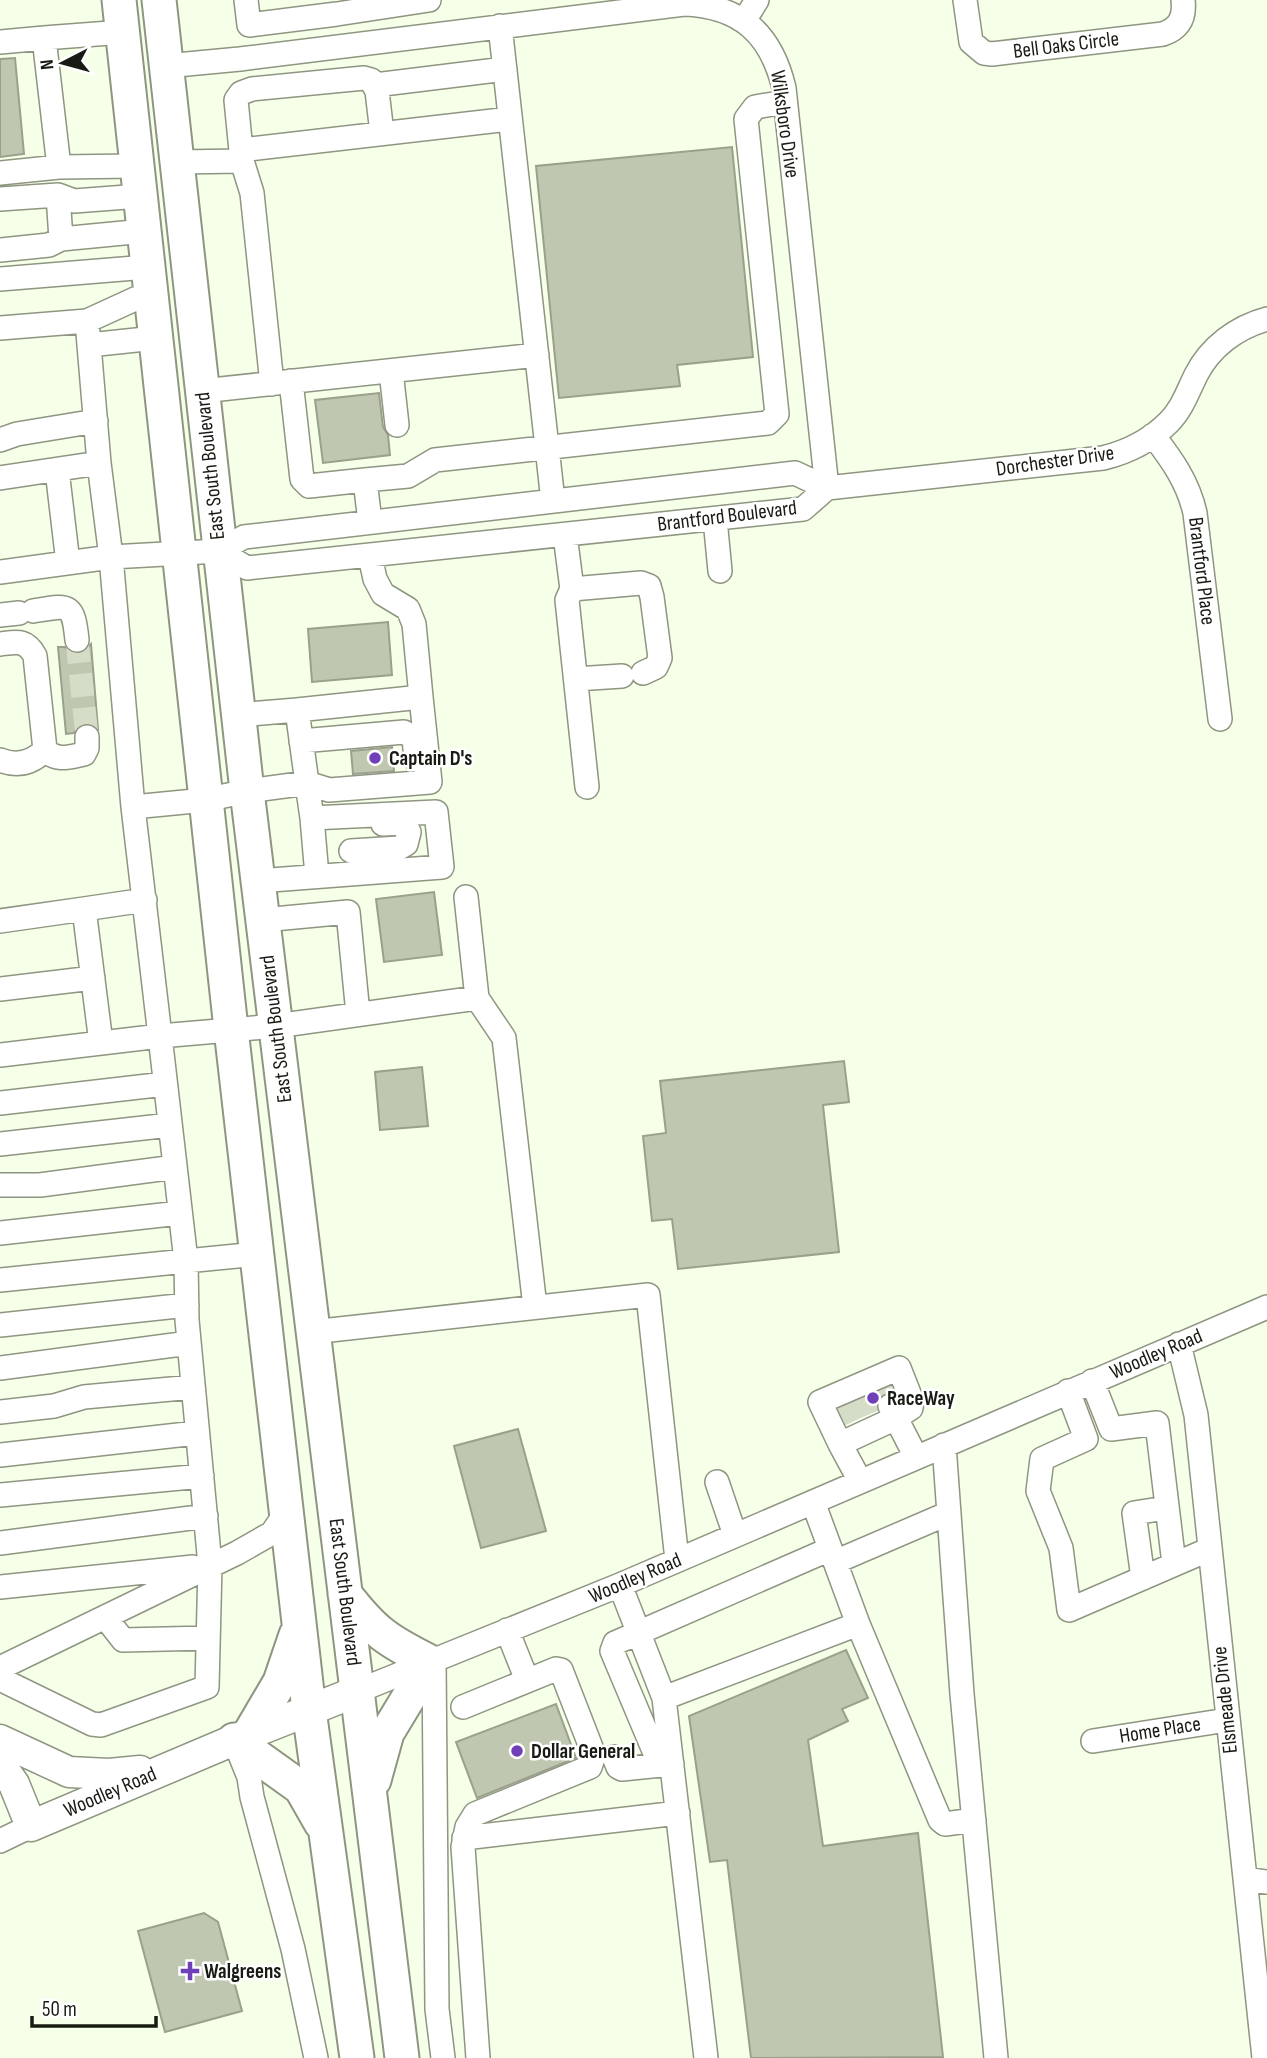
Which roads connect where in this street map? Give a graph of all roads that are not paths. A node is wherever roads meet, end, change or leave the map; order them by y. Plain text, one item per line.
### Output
1 (159, 0) edge
2 (246, 0) edge
3 (429, 0) edge
4 (438, 0) edge
5 (757, 0) edge
6 (965, 0) edge
7 (1182, 0) edge
8 (336, 7) edge
9 (293, 9) edge
10 (121, 16) edge
11 (744, 21) junction
12 (500, 26) junction
13 (443, 34) junction
14 (44, 38) junction
15 (0, 42) edge
16 (341, 46) junction
17 (166, 66) junction
18 (505, 69) junction
19 (375, 85) junction
20 (785, 102) junction
21 (510, 119) junction
22 (382, 133) junction
23 (241, 155) junction
24 (176, 162) junction
25 (59, 167) junction
26 (0, 173) edge
27 (138, 181) junction
28 (58, 195) junction
29 (0, 199) edge
30 (144, 231) junction
31 (61, 239) junction
32 (0, 250) edge
33 (0, 279) edge
34 (149, 282) junction
35 (1267, 319) edge
36 (87, 321) junction
37 (0, 328) edge
38 (155, 338) junction
39 (89, 345) junction
40 (537, 355) junction
41 (391, 371) junction
42 (281, 383) junction
43 (202, 391) junction
44 (96, 421) junction
45 (397, 425) dead end
46 (1153, 435) junction
47 (0, 440) edge
48 (547, 446) junction
49 (99, 463) junction
50 (57, 470) junction
51 (0, 478) edge
52 (365, 480) junction
53 (827, 488) junction
54 (553, 501) junction
55 (715, 519) junction
56 (370, 522) junction
57 (565, 535) junction
58 (219, 551) junction
59 (178, 554) junction
60 (370, 556) junction
61 (111, 557) junction
62 (68, 563) junction
63 (720, 571) dead end
64 (0, 572) edge
65 (572, 589) junction
66 (17, 613) edge
67 (77, 640) tunnel mouth
68 (0, 644) edge
69 (576, 679) junction
70 (421, 697) junction
71 (297, 710) junction
72 (238, 715) junction
73 (1220, 719) dead end
74 (87, 737) dead end
75 (301, 741) junction
76 (45, 750) junction
77 (0, 760) edge
78 (307, 783) junction
79 (391, 785) junction
80 (587, 787) dead end
81 (247, 790) junction
82 (205, 800) junction
83 (133, 807) junction
84 (331, 822) junction
85 (401, 859) junction
86 (316, 865) junction
87 (258, 881) junction
88 (466, 897) dead end
89 (145, 901) junction
90 (84, 909) junction
91 (263, 920) junction
92 (0, 922) edge
93 (93, 978) junction
94 (0, 989) edge
95 (477, 998) junction
96 (358, 1014) junction
97 (276, 1026) junction
98 (231, 1029) junction
99 (160, 1036) junction
100 (101, 1044) junction
101 (0, 1055) edge
102 (166, 1084) junction
103 (0, 1102) edge
104 (170, 1125) junction
105 (0, 1144) edge
106 (175, 1167) junction
107 (0, 1185) edge
108 (180, 1213) junction
109 (0, 1233) edge
110 (257, 1254) junction
111 (186, 1261) junction
112 (0, 1280) edge
113 (187, 1305) junction
114 (535, 1307) junction
115 (1267, 1307) edge
116 (0, 1325) edge
117 (312, 1332) junction
118 (189, 1343) junction
119 (1179, 1344) junction
120 (0, 1368) edge
121 (1092, 1381) junction
122 (192, 1387) junction
123 (1068, 1391) junction
124 (0, 1412) edge
125 (196, 1433) junction
126 (944, 1445) junction
127 (0, 1455) edge
128 (916, 1457) junction
129 (202, 1476) junction
130 (860, 1481) junction
131 (717, 1482) dead end
132 (0, 1495) edge
133 (813, 1502) junction
134 (1166, 1508) junction
135 (286, 1511) junction
136 (949, 1513) junction
137 (206, 1516) junction
138 (735, 1535) junction
139 (1209, 1541) junction
140 (0, 1543) edge
141 (833, 1555) junction
142 (1172, 1555) junction
143 (677, 1560) junction
144 (210, 1565) junction
145 (1143, 1578) junction
146 (620, 1585) junction
147 (0, 1587) edge
148 (345, 1594) junction
149 (105, 1617) junction
150 (299, 1623) junction
151 (858, 1624) junction
152 (508, 1630) junction
153 (640, 1631) junction
154 (208, 1638) junction
155 (432, 1661) junction
156 (0, 1668) edge
157 (0, 1679) edge
158 (527, 1680) junction
159 (358, 1691) junction
160 (664, 1698) junction
161 (463, 1707) dead end
162 (309, 1710) junction
163 (1227, 1720) junction
164 (242, 1736) junction
165 (0, 1740) edge
166 (1093, 1741) dead end
167 (614, 1757) dead end
168 (0, 1764) edge
169 (666, 1765) junction
170 (165, 1768) junction
171 (370, 1792) junction
172 (678, 1813) junction
173 (974, 1820) junction
174 (31, 1826) junction
175 (327, 1835) junction
176 (464, 1838) junction
177 (0, 1842) edge
178 (1256, 1880) edge
179 (316, 2058) edge
180 (357, 2058) edge
181 (401, 2058) edge
182 (443, 2058) edge
183 (478, 2058) edge
184 (706, 2058) edge
185 (996, 2058) edge
186 (1264, 2058) edge

1 - 17 highway, East South Boulevard
2 - 9 street
3 - 8 street
4 - 13 street
5 - 11 street
6 - 7 street, Bell Oaks Circle
8 - 9 street
8 - 16 street
10 - 14 street
10 - 27 highway, East South Boulevard
11 - 12 street, Wilksboro Drive
11 - 20 street, Wilksboro Drive
12 - 13 street, Wilksboro Drive
12 - 18 street
13 - 16 street, Wilksboro Drive
14 - 15 street
14 - 25 street
16 - 17 street, Wilksboro Drive
17 - 24 highway, East South Boulevard
18 - 19 street
18 - 21 street
19 - 22 street
19 - 23 street
20 - 48 street
20 - 53 street, Wilksboro Drive
21 - 22 street
21 - 40 street
22 - 23 street
23 - 24 street
23 - 42 street
24 - 27 main road
24 - 43 highway, East South Boulevard
25 - 26 street
25 - 27 street
27 - 28 street
27 - 30 highway, East South Boulevard
28 - 29 street
28 - 31 street
30 - 31 street
30 - 34 highway, East South Boulevard
31 - 32 street
33 - 34 street
34 - 36 street
34 - 38 highway, East South Boulevard
35 - 46 street, Dorchester Drive
36 - 37 street
36 - 39 street
38 - 39 street
38 - 59 highway, East South Boulevard
39 - 44 street
40 - 41 street
40 - 48 street
41 - 42 street
41 - 45 street
42 - 43 street
42 - 52 street
43 - 58 highway, East South Boulevard
44 - 47 street
44 - 49 street
46 - 53 street, Dorchester Drive
46 - 73 street, Brantford Place
48 - 52 street
48 - 54 street
49 - 50 street
49 - 61 street
50 - 51 street
50 - 62 street
52 - 56 street
53 - 54 street, Brantford Boulevard
53 - 55 street, Brantford Boulevard
54 - 56 street, Brantford Boulevard
55 - 57 street, Brantford Boulevard
55 - 63 street
56 - 58 street, Brantford Boulevard
57 - 60 street, Brantford Boulevard
57 - 65 street
58 - 59 street, Brantford Boulevard
58 - 60 street, Brantford Boulevard
58 - 72 highway, East South Boulevard
59 - 61 street, Brantford Boulevard
59 - 82 highway, East South Boulevard
60 - 70 street
61 - 62 street, Brantford Boulevard
61 - 83 street
62 - 64 street, Brantford Boulevard
65 - 69 street
65 - 69 street
66 - 67 street
68 - 76 street
69 - 80 street
70 - 71 street
70 - 79 street
71 - 72 street
71 - 75 street
72 - 81 highway, East South Boulevard
74 - 76 street
75 - 78 street
75 - 79 street
76 - 77 street
78 - 79 street
78 - 81 street
78 - 84 street
81 - 82 street
81 - 87 highway, East South Boulevard
82 - 83 street
82 - 98 highway, East South Boulevard
83 - 89 street
84 - 85 street
84 - 85 street
84 - 86 street
85 - 86 street
85 - 86 street
86 - 87 street
87 - 91 highway, East South Boulevard
88 - 95 street
89 - 90 street
89 - 99 street
90 - 92 street
90 - 93 street
91 - 96 street
91 - 97 highway, East South Boulevard
93 - 94 street
93 - 100 street
95 - 96 street
95 - 114 street
96 - 97 street
97 - 98 street
97 - 117 highway, East South Boulevard
98 - 99 street
98 - 110 highway, East South Boulevard
99 - 100 street
99 - 102 street
100 - 101 street
102 - 103 street
102 - 104 street
104 - 105 street
104 - 106 street
106 - 107 street
106 - 108 street
108 - 109 street
108 - 111 street
110 - 111 street
110 - 135 highway, East South Boulevard
111 - 112 street
111 - 113 street
113 - 116 street
113 - 118 street
114 - 117 street
114 - 143 street
115 - 119 street, Woodley Road
117 - 148 highway, East South Boulevard
118 - 120 street
118 - 122 street
119 - 121 street, Woodley Road
119 - 139 street, Elsmeade Drive
121 - 123 street, Woodley Road
121 - 134 street
122 - 124 street
122 - 125 street
123 - 126 street, Woodley Road
123 - 145 street
125 - 127 street
125 - 129 street
126 - 128 street, Woodley Road
126 - 136 street
128 - 130 street, Woodley Road
128 - 130 street
129 - 132 street
129 - 137 street
130 - 133 street, Woodley Road
131 - 138 street
133 - 138 street, Woodley Road
133 - 141 street
134 - 142 street
134 - 145 street
135 - 144 street
135 - 150 highway, East South Boulevard
136 - 141 street
136 - 173 street
137 - 140 street
137 - 144 street
138 - 143 street, Woodley Road
139 - 142 street
139 - 163 street, Elsmeade Drive
141 - 151 street
141 - 153 street
142 - 145 street
143 - 146 street, Woodley Road
144 - 147 street
144 - 149 street
144 - 154 street
146 - 152 street, Woodley Road
146 - 153 street
148 - 155 highway
148 - 159 highway, East South Boulevard
149 - 154 street
149 - 156 street
150 - 162 highway, East South Boulevard
150 - 164 highway
151 - 160 street
151 - 173 street
152 - 155 street, Woodley Road
152 - 158 street
153 - 160 street
153 - 169 street
154 - 157 street
155 - 159 street, Woodley Road
155 - 171 highway
155 - 182 street
158 - 161 street
158 - 176 street
159 - 162 main road, Woodley Road
159 - 171 highway, East South Boulevard
160 - 169 street
162 - 164 main road, Woodley Road
162 - 175 highway, East South Boulevard
163 - 166 street, Home Place
163 - 178 street, Elsmeade Drive
164 - 170 main road, Woodley Road
164 - 175 highway
164 - 179 street
165 - 170 main road
167 - 169 street
168 - 174 main road
169 - 172 street
170 - 174 main road, Woodley Road
171 - 181 highway, East South Boulevard
172 - 176 street
172 - 184 street
173 - 185 street
174 - 177 street, Woodley Road
175 - 180 highway, East South Boulevard
176 - 183 street
178 - 186 street, Elsmeade Drive

